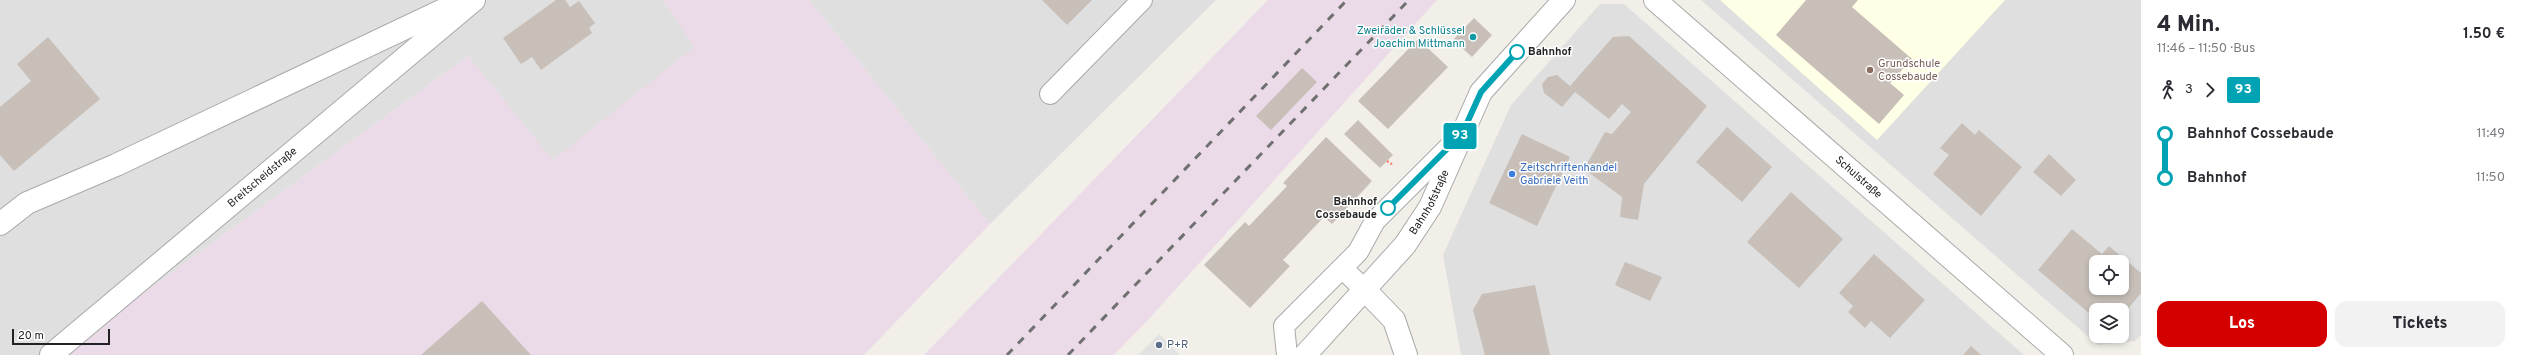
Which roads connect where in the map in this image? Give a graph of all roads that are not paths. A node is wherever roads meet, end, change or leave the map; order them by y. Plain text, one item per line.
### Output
1 (464, 0) edge
2 (474, 0) edge
3 (1142, 0) edge
4 (1564, 0) edge
5 (1655, 0) edge
6 (1050, 94) dead end
7 (1462, 134) junction
8 (0, 224) edge
9 (1342, 268) junction
10 (1365, 290) junction
11 (51, 355) edge
12 (1287, 355) edge
13 (1305, 355) edge
14 (1406, 355) edge
15 (2062, 355) edge

1 - 8 street
2 - 11 street, Breitscheidstraße
3 - 6 lane
4 - 7 street, Bahnhofstraße
5 - 15 street, Schulstraße
7 - 9 lane
7 - 10 street, Bahnhofstraße
9 - 10 lane
9 - 12 lane
10 - 13 street, Bahnhofstraße
10 - 14 street

